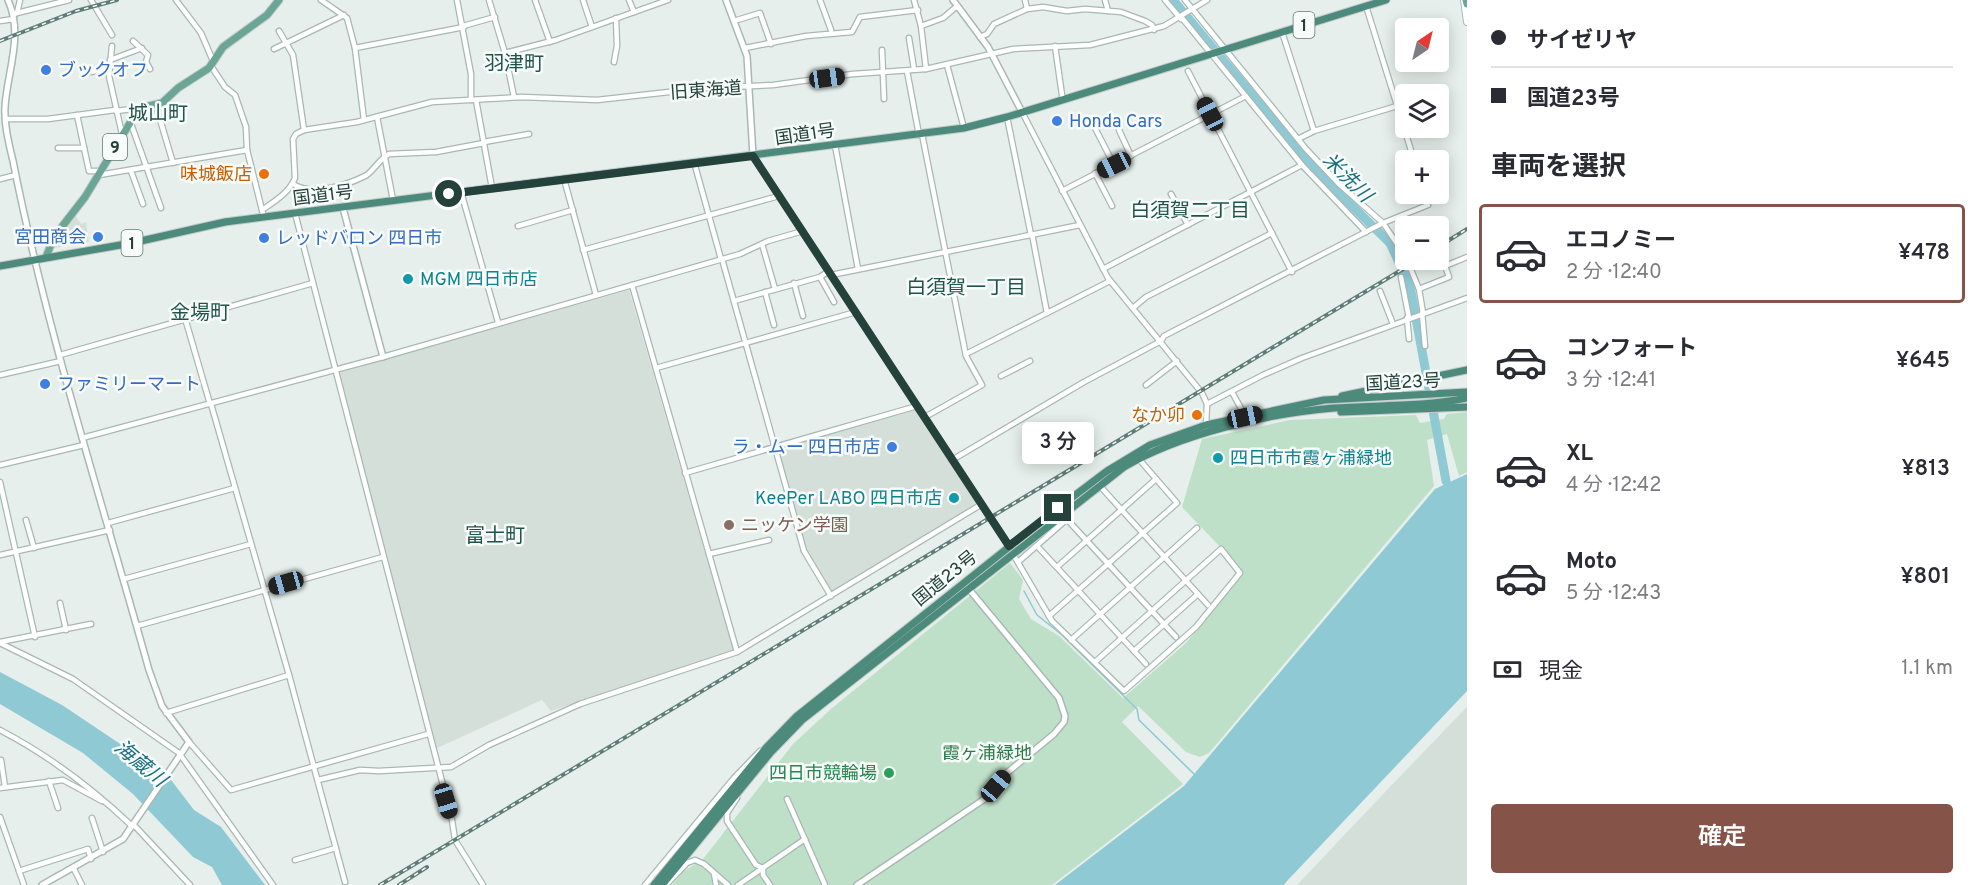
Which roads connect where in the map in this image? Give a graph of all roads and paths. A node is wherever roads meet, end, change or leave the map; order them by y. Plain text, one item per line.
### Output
1 (8, 0) edge
2 (20, 0) edge
3 (69, 0) edge
4 (91, 0) edge
5 (176, 0) edge
6 (279, 0) edge
7 (330, 0) edge
8 (457, 0) edge
9 (489, 0) edge
10 (535, 0) edge
11 (583, 0) edge
12 (629, 0) edge
13 (668, 0) edge
14 (726, 0) edge
15 (820, 0) edge
16 (914, 0) edge
17 (953, 0) edge
18 (1025, 0) edge
19 (1083, 0) edge
20 (1105, 0) edge
21 (1165, 0) edge
22 (1185, 0) edge
23 (1207, 0) edge
24 (1386, 0) edge
25 (1466, 1) edge
26 (323, 2) edge
27 (1367, 4) edge
28 (956, 7) junction
29 (1027, 9) junction
30 (1085, 9) junction
31 (918, 10) junction
32 (1108, 10) junction
33 (1192, 10) junction
34 (634, 12) junction
35 (14, 15) junction
36 (344, 15) junction
37 (495, 17) junction
38 (616, 18) junction
39 (1182, 18) junction
40 (0, 21) edge
41 (734, 21) junction
42 (1467, 22) edge
43 (464, 26) junction
44 (921, 26) junction
45 (592, 27) junction
46 (831, 30) dead end
47 (1154, 30) junction
48 (279, 31) dead end
49 (1282, 32) junction
50 (112, 35) dead end
51 (980, 37) junction
52 (909, 38) dead end
53 (133, 41) dead end
54 (286, 42) junction
55 (550, 42) junction
56 (771, 44) junction
57 (111, 46) dead end
58 (1055, 46) junction
59 (142, 48) junction
60 (355, 48) junction
61 (745, 48) junction
62 (274, 49) dead end
63 (882, 50) dead end
64 (1223, 50) junction
65 (505, 53) junction
66 (992, 53) junction
67 (1211, 53) junction
68 (110, 60) junction
69 (614, 62) dead end
70 (212, 63) junction
71 (947, 65) junction
72 (108, 69) junction
73 (150, 69) dead end
74 (914, 69) junction
75 (926, 69) junction
76 (907, 70) junction
77 (1188, 71) dead end
78 (883, 72) junction
79 (96, 80) dead end
80 (748, 87) junction
81 (1062, 95) dead end
82 (514, 97) junction
83 (1244, 97) junction
84 (884, 99) dead end
85 (474, 100) junction
86 (1395, 102) edge
87 (156, 105) junction
88 (1395, 106) edge
89 (140, 108) junction
90 (116, 110) junction
91 (1022, 112) junction
92 (1210, 114) junction
93 (77, 115) junction
94 (376, 117) junction
95 (1007, 117) junction
96 (5, 119) junction
97 (364, 120) junction
98 (130, 121) junction
99 (1094, 126) dead end
100 (964, 128) junction
101 (304, 130) junction
102 (1119, 130) dead end
103 (1314, 131) junction
104 (122, 134) junction
105 (529, 134) dead end
106 (921, 134) junction
107 (1298, 139) junction
108 (484, 142) junction
109 (835, 145) junction
110 (58, 148) dead end
111 (84, 148) junction
112 (247, 150) junction
113 (385, 156) junction
114 (753, 156) junction
115 (1131, 156) junction
116 (694, 162) junction
117 (173, 163) junction
118 (1114, 165) junction
119 (1302, 165) junction
120 (147, 168) junction
121 (131, 171) junction
122 (100, 173) junction
123 (1095, 174) junction
124 (16, 175) junction
125 (0, 179) edge
126 (564, 179) junction
127 (292, 184) junction
128 (492, 188) junction
129 (1062, 191) junction
130 (461, 192) junction
131 (1171, 194) dead end
132 (1251, 194) junction
133 (780, 196) junction
134 (393, 200) junction
135 (142, 204) dead end
136 (1428, 204) edge
137 (1112, 206) dead end
138 (161, 208) dead end
139 (343, 208) junction
140 (573, 210) junction
141 (263, 213) junction
142 (296, 213) junction
143 (710, 216) junction
144 (1382, 224) junction
145 (1080, 225) junction
146 (1188, 225) junction
147 (518, 226) dead end
148 (803, 231) junction
149 (1367, 231) junction
150 (1272, 234) junction
151 (1031, 235) junction
152 (1395, 242) edge
153 (762, 244) junction
154 (583, 250) junction
155 (946, 252) junction
156 (46, 257) junction
157 (1467, 257) edge
158 (34, 258) junction
159 (722, 259) junction
160 (0, 266) edge
161 (858, 269) junction
162 (1103, 269) junction
163 (1411, 270) edge
164 (1292, 272) junction
165 (830, 273) junction
166 (820, 277) junction
167 (1401, 278) dead end
168 (1110, 281) junction
169 (313, 283) junction
170 (794, 283) junction
171 (632, 285) junction
172 (775, 289) junction
173 (1419, 289) junction
174 (1380, 291) dead end
175 (765, 292) junction
176 (596, 295) junction
177 (1467, 298) edge
178 (734, 301) junction
179 (834, 302) dead end
180 (1133, 308) junction
181 (856, 312) junction
182 (1047, 313) junction
183 (1422, 313) junction
184 (803, 316) dead end
185 (185, 318) junction
186 (1408, 318) junction
187 (498, 322) junction
188 (1393, 324) junction
189 (774, 325) dead end
190 (1409, 339) dead end
191 (1161, 341) junction
192 (746, 344) junction
193 (1425, 346) dead end
194 (966, 354) junction
195 (383, 357) junction
196 (61, 358) junction
197 (1030, 361) dead end
198 (1177, 361) junction
199 (656, 368) junction
200 (335, 370) junction
201 (1467, 370) edge
202 (0, 375) edge
203 (1001, 376) dead end
204 (1146, 386) dead end
205 (1232, 392) junction
206 (1467, 392) edge
207 (1467, 398) edge
208 (1324, 400) junction
209 (1440, 402) junction
210 (1419, 403) junction
211 (210, 404) junction
212 (1207, 404) junction
213 (917, 406) junction
214 (1467, 407) edge
215 (925, 417) junction
216 (1245, 417) junction
217 (1206, 430) junction
218 (83, 442) junction
219 (774, 446) junction
220 (1138, 458) junction
221 (952, 459) junction
222 (0, 465) edge
223 (685, 473) junction
224 (1156, 479) junction
225 (0, 482) edge
226 (1099, 485) junction
227 (235, 488) junction
228 (982, 504) junction
229 (1122, 510) junction
230 (1065, 516) junction
231 (26, 520) dead end
232 (108, 523) junction
233 (1197, 528) dead end
234 (110, 530) junction
235 (1143, 533) junction
236 (769, 540) dead end
237 (1087, 541) junction
238 (251, 544) junction
239 (1038, 547) junction
240 (34, 548) junction
241 (1011, 550) junction
242 (16, 552) junction
243 (709, 554) junction
244 (0, 555) edge
245 (383, 557) junction
246 (1164, 557) junction
247 (1018, 562) junction
248 (1108, 564) junction
249 (1057, 567) junction
250 (124, 579) junction
251 (1186, 581) junction
252 (968, 588) junction
253 (1130, 588) junction
254 (265, 589) junction
255 (1078, 590) junction
256 (1198, 594) junction
257 (831, 596) junction
258 (60, 603) dead end
259 (1208, 605) dead end
260 (1152, 611) junction
261 (1100, 614) junction
262 (1048, 616) junction
263 (91, 624) dead end
264 (1164, 625) junction
265 (137, 626) junction
266 (66, 630) junction
267 (35, 637) junction
268 (1176, 637) dead end
269 (1122, 638) junction
270 (1071, 640) junction
271 (0, 643) edge
272 (1134, 651) junction
273 (737, 652) junction
274 (1095, 662) junction
275 (1146, 664) dead end
276 (289, 675) junction
277 (165, 713) junction
278 (0, 730) edge
279 (782, 731) junction
280 (428, 734) junction
281 (189, 742) junction
282 (179, 754) junction
283 (1, 760) edge
284 (315, 766) junction
285 (437, 768) junction
286 (757, 769) junction
287 (318, 780) junction
288 (49, 781) junction
289 (3, 788) edge
290 (787, 799) dead end
291 (107, 803) junction
292 (58, 808) dead end
293 (0, 817) edge
294 (92, 818) dead end
295 (133, 824) junction
296 (805, 839) junction
297 (336, 848) junction
298 (103, 852) junction
299 (65, 856) junction
300 (91, 859) junction
301 (295, 860) dead end
302 (763, 868) junction
303 (72, 870) junction
304 (20, 871) junction
305 (714, 872) junction
306 (345, 882) dead end
307 (24, 885) edge
308 (42, 885) edge
309 (82, 885) edge
310 (190, 885) edge
311 (273, 885) edge
312 (483, 885) edge
313 (645, 885) edge
314 (654, 885) edge
315 (664, 885) edge
316 (716, 885) edge
317 (728, 885) edge
318 (738, 885) edge
319 (770, 885) edge
320 (825, 885) edge
321 (857, 885) edge

1 - 35 street
2 - 35 street
3 - 35 street
4 - 50 street
5 - 70 street
6 - 70 main road
7 - 26 street
8 - 43 street
9 - 37 street
10 - 55 street
11 - 45 street
12 - 34 street
13 - 34 street
14 - 41 street
15 - 46 street
16 - 31 street
17 - 28 street
18 - 29 street
19 - 30 street
20 - 32 street
21 - 39 street
22 - 33 street
23 - 33 street, 旧東海道
24 - 27 highway, 国道1号 / 1
25 - 42 main road
26 - 36 street
27 - 49 highway, 国道1号 / 1
27 - 86 street
28 - 44 street
28 - 51 street
29 - 30 street
29 - 51 street
30 - 32 street
31 - 44 street
31 - 56 street
32 - 47 street
33 - 39 street, 旧東海道
33 - 64 street
34 - 38 street
35 - 40 street
35 - 96 street
36 - 54 street
36 - 60 street
37 - 43 street
37 - 65 street
38 - 45 street
38 - 69 street
39 - 47 street, 旧東海道
39 - 67 street
41 - 56 street
41 - 61 street
43 - 60 street
43 - 85 street
44 - 75 street
45 - 55 street
47 - 58 street, 旧東海道
48 - 54 street
49 - 64 highway, 国道1号 / 1
49 - 103 street
51 - 66 street
52 - 74 street
53 - 59 street
54 - 62 street
54 - 101 street
55 - 65 street
56 - 61 street
57 - 68 street
58 - 66 street, 旧東海道
58 - 81 street
59 - 68 street
59 - 73 street
60 - 97 street
61 - 80 street
63 - 78 street
64 - 67 highway, 国道1号 / 1
64 - 107 street
65 - 82 street
66 - 71 street, 旧東海道
66 - 91 street
67 - 83 street
67 - 91 highway, 国道1号 / 1
68 - 72 street
70 - 87 main road
70 - 112 street
71 - 75 street, 旧東海道
71 - 100 street
72 - 79 street
72 - 90 street
74 - 75 street, 旧東海道
74 - 76 street, 旧東海道
76 - 78 street, 旧東海道
76 - 106 street
77 - 92 street
78 - 80 street, 旧東海道
78 - 84 street
80 - 82 street, 旧東海道
80 - 114 street
82 - 85 street, 旧東海道
83 - 92 street
83 - 119 street
85 - 94 street, 旧東海道
85 - 108 street
87 - 89 main road
87 - 117 street
88 - 103 street
89 - 90 street
89 - 98 main road, 9
90 - 93 street
90 - 104 street
91 - 95 highway, 国道1号 / 1
91 - 129 street
92 - 115 street
92 - 132 street
93 - 96 street
93 - 111 street
94 - 97 street, 旧東海道
94 - 113 street
95 - 100 highway, 国道1号 / 1
95 - 151 street
96 - 124 street
97 - 101 street, 旧東海道
98 - 104 main road, 9
98 - 120 street
99 - 118 street
100 - 106 highway, 国道1号 / 1
101 - 127 street
102 - 115 street
103 - 107 street
104 - 122 main road, 9
105 - 108 street
106 - 109 highway, 国道1号 / 1
106 - 155 street
107 - 144 street
108 - 113 street
108 - 128 street
109 - 114 highway, 国道1号 / 1
109 - 161 street
110 - 111 street
111 - 122 street
112 - 117 street
112 - 141 street
113 - 127 street
113 - 134 street
114 - 116 highway, 国道1号 / 1
114 - 133 street
115 - 118 street
116 - 126 highway, 国道1号 / 1
116 - 143 street
117 - 120 street
118 - 123 street
119 - 132 street
119 - 149 street
120 - 121 street
120 - 138 street
121 - 122 street
121 - 135 street
122 - 156 main road, 9
123 - 129 street
123 - 137 street
124 - 125 street
124 - 158 street
126 - 128 highway, 国道1号 / 1
126 - 140 street
127 - 141 street
128 - 130 highway, 国道1号 / 1
129 - 145 street
130 - 134 highway, 国道1号 / 1
130 - 187 street
131 - 146 street
132 - 146 street
132 - 150 street
133 - 143 street
133 - 148 street
134 - 139 highway, 国道1号 / 1
136 - 144 street
139 - 142 highway, 国道1号 / 1
139 - 195 street
140 - 147 street
140 - 154 street
141 - 142 highway, 国道1号 / 1
141 - 156 highway, 国道1号 / 1
142 - 169 street
143 - 154 street
143 - 159 street
144 - 149 street
144 - 152 street
145 - 151 street
145 - 162 street
146 - 162 street
148 - 153 street
148 - 165 street
149 - 164 street
150 - 164 street
150 - 180 street
151 - 155 street
151 - 182 street
153 - 159 street
153 - 172 street
154 - 176 street
155 - 161 street
155 - 194 street
156 - 158 highway, 国道1号 / 1
157 - 173 street
158 - 160 highway, 国道1号 / 1
158 - 196 street
159 - 171 street
159 - 178 street
161 - 165 street
162 - 168 street
163 - 173 street
164 - 191 street
165 - 166 street
165 - 181 street
166 - 170 street
166 - 179 street
167 - 186 street
168 - 180 street
168 - 182 street
169 - 185 street
169 - 200 street
170 - 172 street
170 - 184 street
171 - 176 street
171 - 199 street
172 - 175 street
173 - 183 street
174 - 188 street
175 - 178 street
175 - 189 street
176 - 187 street
177 - 183 street
178 - 192 street
180 - 191 street
181 - 192 street
181 - 213 street
182 - 194 street
183 - 186 street
183 - 193 street
185 - 196 street
185 - 211 street
186 - 188 street
186 - 190 street
187 - 195 street
188 - 205 street
191 - 198 street
191 - 221 street
192 - 199 street
192 - 219 street
194 - 215 street
195 - 200 street
196 - 202 street
196 - 218 street
197 - 203 street
198 - 204 street
198 - 212 street
199 - 223 street
200 - 211 street
200 - 245 street
201 - 208 highway, 国道23号
205 - 212 street
205 - 216 street
206 - 209 highway, 国道23号
207 - 209 highway, 国道23号
208 - 210 highway, 国道23号
208 - 216 highway, 国道23号
209 - 210 highway, 国道23号
209 - 214 highway
210 - 217 highway, 国道23号
211 - 218 street
211 - 227 street
212 - 217 street
213 - 215 street
213 - 219 street
215 - 221 street
216 - 217 highway, 国道23号
217 - 220 highway, 国道23号
217 - 241 highway, 国道23号
218 - 222 street
218 - 232 street
219 - 223 street
219 - 257 street
220 - 224 street
220 - 226 highway, 国道23号
221 - 228 street
223 - 243 street
224 - 229 street
224 - 235 street
225 - 242 street
226 - 229 street
226 - 230 highway, 国道23号
227 - 232 street
227 - 238 street
228 - 241 street
228 - 257 street
229 - 235 street
229 - 237 street
230 - 237 street
230 - 239 street
230 - 241 highway, 国道23号
231 - 240 street
232 - 234 street
233 - 246 street
234 - 240 street
234 - 250 street
235 - 246 street
235 - 248 street
236 - 243 street
237 - 248 street
237 - 249 street
238 - 250 street
238 - 254 street
239 - 247 street
239 - 249 street
240 - 242 street
241 - 247 street
241 - 252 highway, 国道23号
241 - 279 highway, 国道23号
242 - 244 street
242 - 267 street
243 - 273 street
245 - 254 street
245 - 280 street
246 - 251 street
246 - 253 street
247 - 262 street
248 - 253 street
248 - 255 street
249 - 255 street
250 - 265 street
251 - 256 street
251 - 260 street
251 - 274 street
252 - 286 highway, 国道23号
252 - 321 street
253 - 260 street
253 - 261 street
254 - 265 street
254 - 276 street
255 - 261 street
255 - 262 street
256 - 259 street
256 - 264 street
257 - 273 street
258 - 266 street
260 - 264 street
260 - 269 street
261 - 269 street
261 - 270 street
262 - 270 street
263 - 266 street
264 - 268 street
264 - 272 street
265 - 277 street
266 - 267 street
267 - 271 street
269 - 272 street
269 - 274 street
270 - 274 street
271 - 282 street
272 - 275 street
273 - 285 street
276 - 277 street
276 - 284 street
277 - 281 street
278 - 291 street
279 - 313 street
279 - 314 highway, 国道23号
280 - 284 street
280 - 285 street
281 - 282 street
281 - 284 street
282 - 295 street
282 - 311 street
283 - 289 street
284 - 287 street
285 - 287 street
285 - 312 street
286 - 302 street
286 - 315 highway, 国道23号
287 - 297 street
288 - 289 street
288 - 291 street
288 - 292 street
290 - 296 street
291 - 295 street
293 - 304 street
294 - 298 street
295 - 298 street
295 - 310 street
296 - 302 street
296 - 320 street
297 - 301 street
297 - 306 street
298 - 300 street
299 - 300 street
299 - 303 street
299 - 304 street
300 - 303 street
302 - 318 street
302 - 319 street
303 - 308 street
303 - 309 street
304 - 307 street
305 - 315 street
305 - 316 street
305 - 317 street

